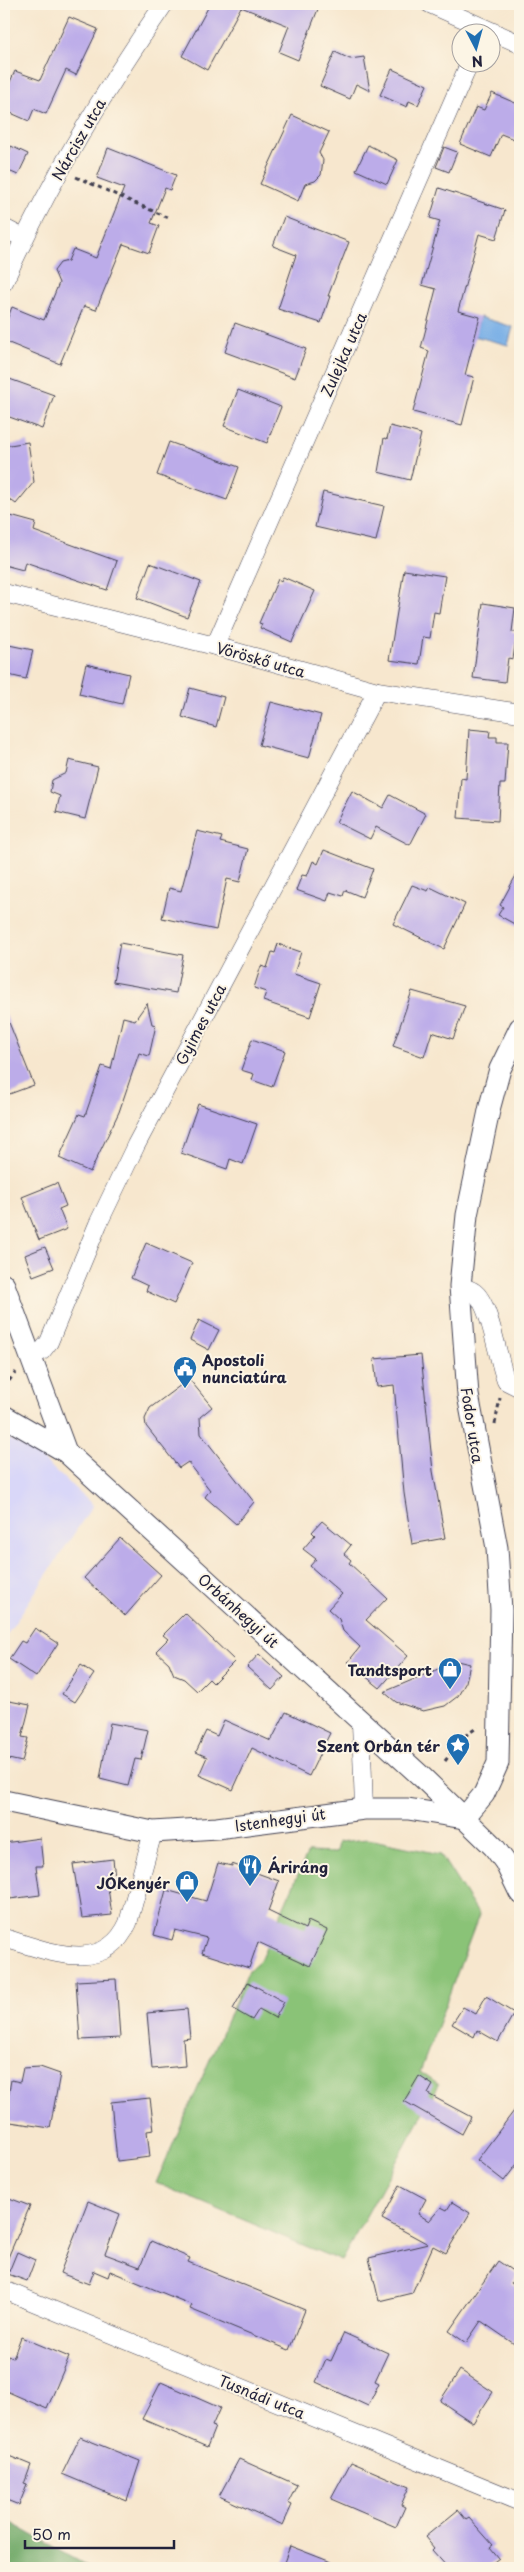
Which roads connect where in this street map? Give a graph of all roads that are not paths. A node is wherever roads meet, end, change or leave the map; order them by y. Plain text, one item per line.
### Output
1 (164, 4) edge
2 (430, 4) edge
3 (468, 22) edge
4 (502, 37) edge
5 (520, 44) edge
6 (466, 72) edge
7 (4, 228) edge
8 (24, 238) junction
9 (4, 282) edge
10 (4, 593) edge
11 (215, 646) junction
12 (377, 691) junction
13 (520, 712) edge
14 (520, 1028) edge
15 (4, 1285) edge
16 (460, 1286) junction
17 (30, 1356) junction
18 (520, 1388) edge
19 (4, 1416) edge
20 (66, 1452) junction
21 (362, 1722) junction
22 (4, 1801) edge
23 (364, 1808) junction
24 (464, 1818) junction
25 (153, 1832) junction
26 (520, 1893) edge
27 (4, 1938) edge
28 (4, 2290) edge
29 (520, 2502) edge

1 - 8 street, Nárcisz utca
2 - 3 street
4 - 5 street
6 - 11 street, Zulejka utca
7 - 8 street
8 - 9 street, Nárcisz utca
10 - 11 street, Vöröskő utca
11 - 12 street, Vöröskő utca
12 - 13 street, Vöröskő utca
12 - 17 street, Gyimes utca
14 - 16 street, Fodor utca
15 - 17 street
16 - 18 street
16 - 24 street, Fodor utca
17 - 20 street
19 - 20 street, Orbánhegyi út
20 - 21 street, Orbánhegyi út
21 - 23 street
21 - 24 street, Orbánhegyi út
22 - 25 street, Istenhegyi út
23 - 24 street, Istenhegyi út
23 - 25 street, Istenhegyi út
24 - 26 street
25 - 27 street
28 - 29 street, Tusnádi utca

